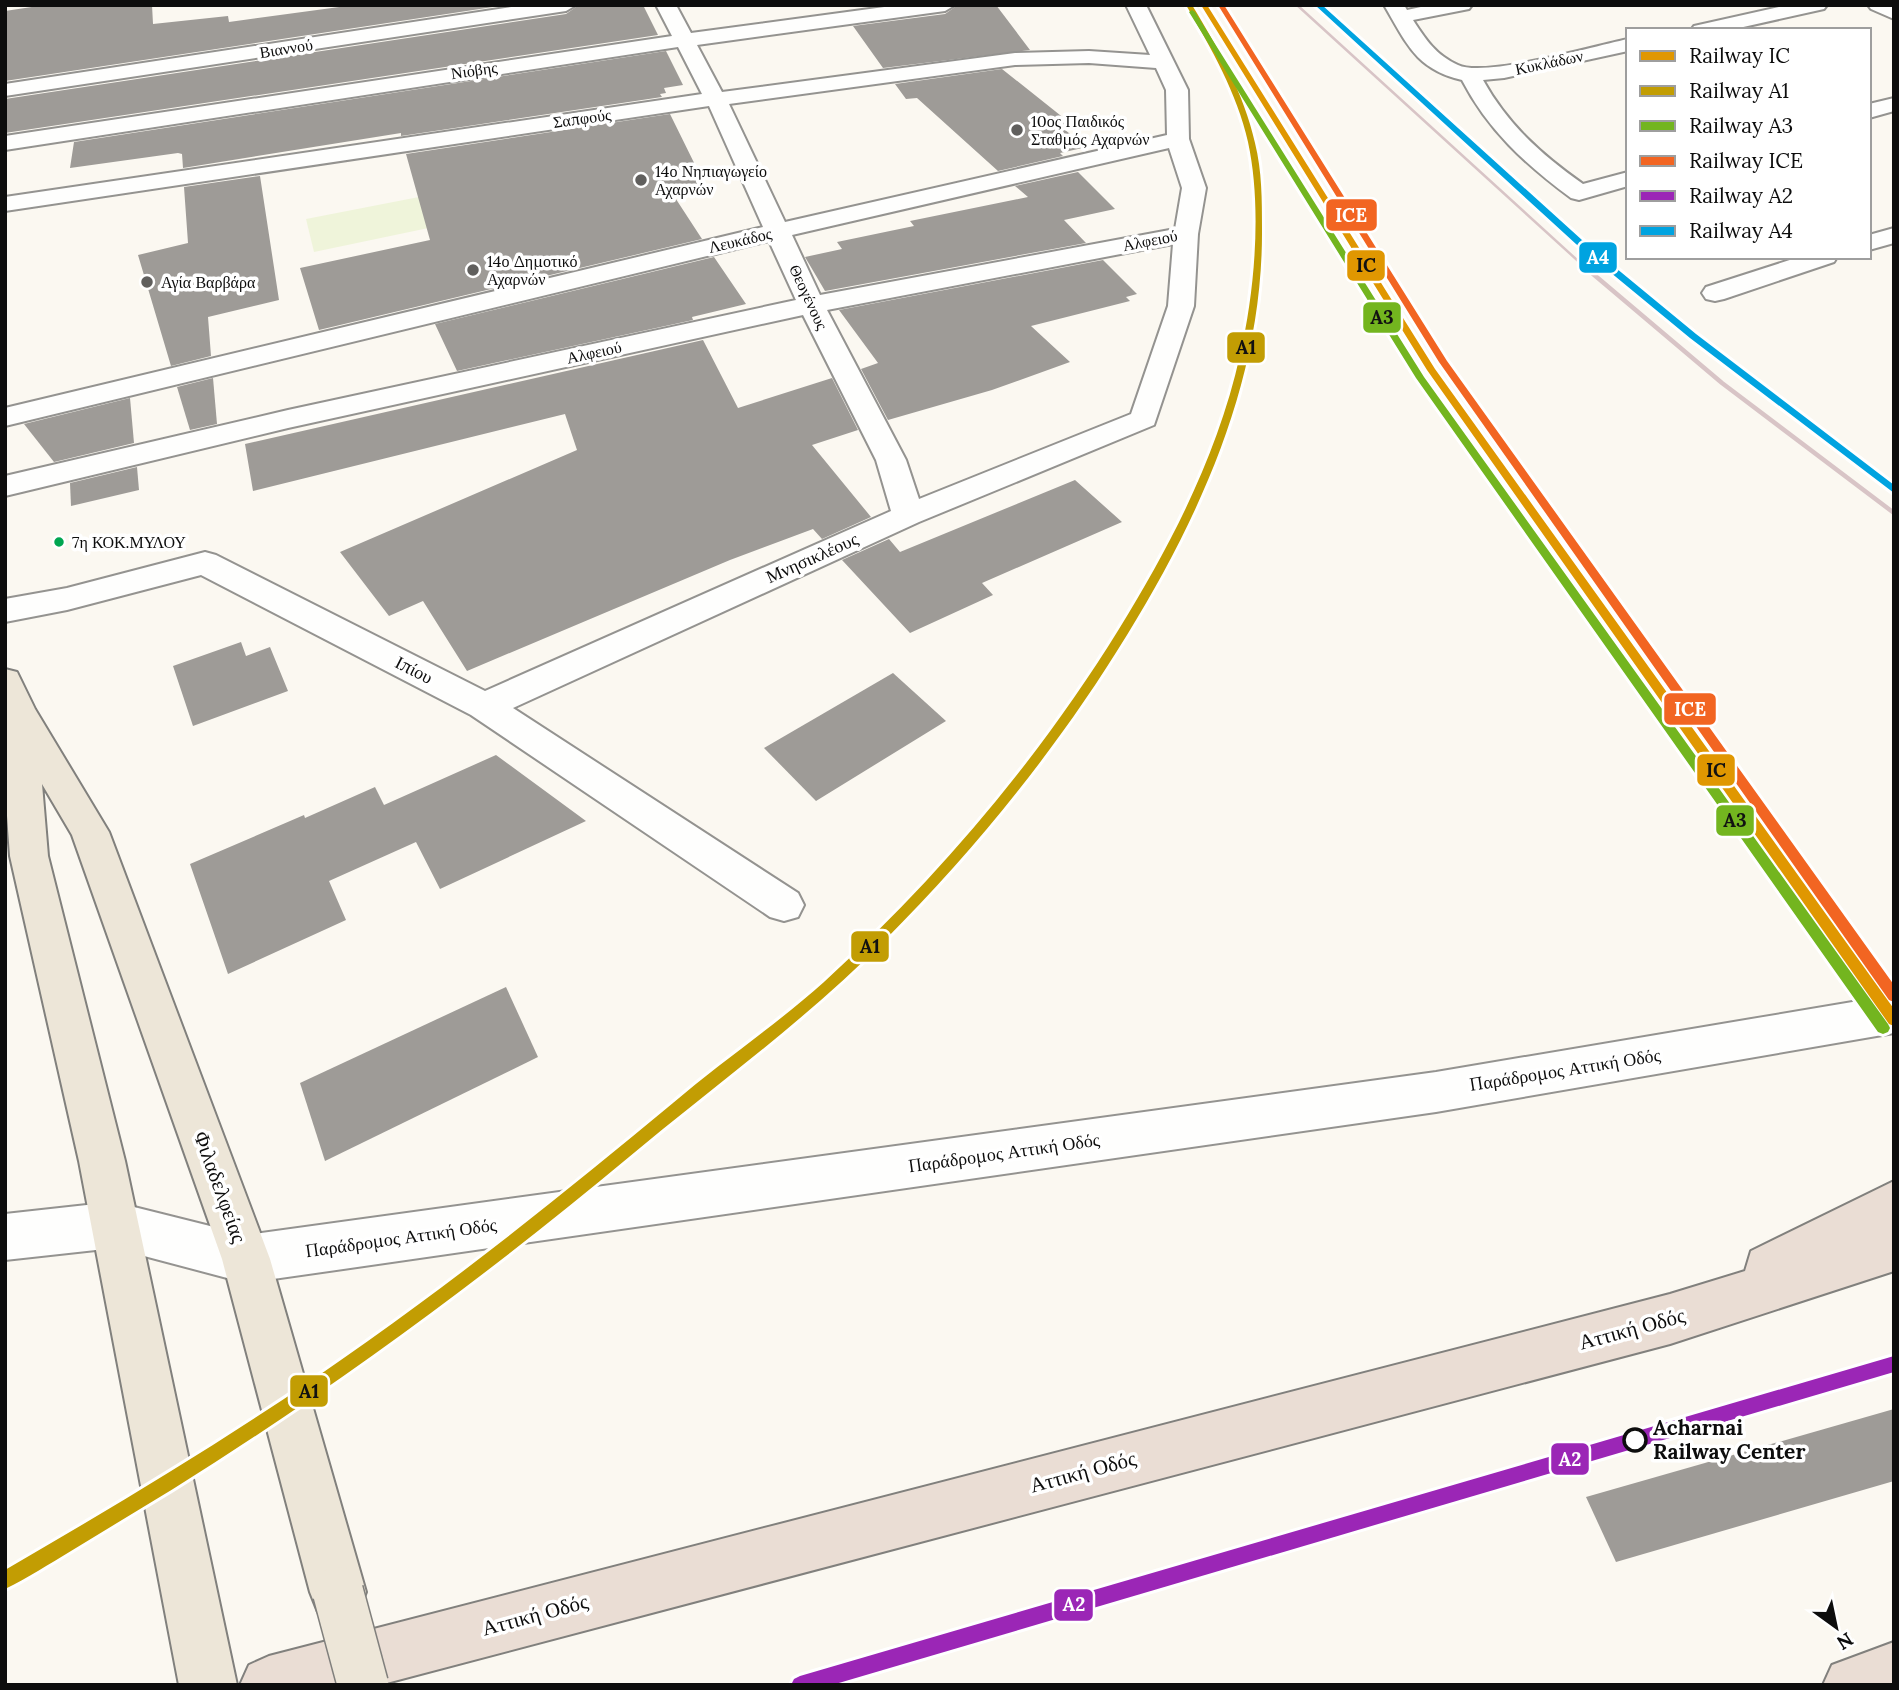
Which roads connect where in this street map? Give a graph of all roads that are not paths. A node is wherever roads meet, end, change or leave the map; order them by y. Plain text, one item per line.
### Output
1 (566, 5) edge
2 (666, 5) edge
3 (945, 5) edge
4 (1136, 5) edge
5 (1462, 5) edge
6 (1816, 5) edge
7 (1878, 5) edge
8 (1397, 11) edge
9 (1894, 13) edge
10 (1710, 28) edge
11 (684, 39) junction
12 (1626, 45) edge
13 (1161, 62) junction
14 (1471, 75) junction
15 (5, 90) edge
16 (715, 99) junction
17 (1894, 104) edge
18 (1871, 110) edge
19 (1178, 139) junction
20 (5, 143) edge
21 (1626, 180) edge
22 (5, 204) edge
23 (779, 231) junction
24 (1186, 234) junction
25 (1894, 234) edge
26 (1871, 242) edge
27 (1819, 259) edge
28 (1715, 293) dead end
29 (811, 305) junction
30 (5, 417) edge
31 (5, 486) edge
32 (908, 515) junction
33 (5, 611) edge
34 (10, 703) edge
35 (484, 706) junction
36 (784, 905) dead end
37 (1894, 1014) edge
38 (1894, 1203) edge
39 (114, 1225) junction
40 (5, 1237) edge
41 (1894, 1247) edge
42 (246, 1259) junction
43 (1670, 1319) junction
44 (1894, 1670) edge
45 (208, 1685) edge
46 (269, 1685) edge
47 (363, 1685) edge
48 (1852, 1685) edge

1 - 15 street, Βιαννού
2 - 11 street, Θεογένους
3 - 11 street, Νιόβης
4 - 13 street
5 - 8 street
6 - 10 street
7 - 9 street
8 - 14 street
11 - 16 street, Θεογένους
11 - 20 street, Νιόβης
12 - 14 street, Κυκλάδων
13 - 16 street, Σαπφούς
13 - 19 street
14 - 21 street
16 - 22 street, Σαπφούς
16 - 23 street, Θεογένους
17 - 18 street
19 - 23 street, Λευκάδος
19 - 24 street
23 - 29 street, Θεογένους
23 - 30 street, Λευκάδος
24 - 29 street, Αλφειού
24 - 32 street, Μνησικλέους
25 - 26 street
27 - 28 street
29 - 31 street, Αλφειού
29 - 32 street, Θεογένους
32 - 35 street, Μνησικλέους
33 - 35 street, Ιπίου
34 - 39 main road, Φιλαδελφείας
34 - 42 main road, Φιλαδελφείας
35 - 36 street, Ιπίου
37 - 42 street, Παράδρομος Αττική Οδός
38 - 43 highway
39 - 40 street
39 - 42 street, Παράδρομος Αττική Οδός
39 - 45 main road, Φιλαδελφείας
41 - 43 highway, Αττική Οδός
42 - 47 main road, Φιλαδελφείας, bridge
43 - 46 highway, Αττική Οδός
44 - 48 highway

